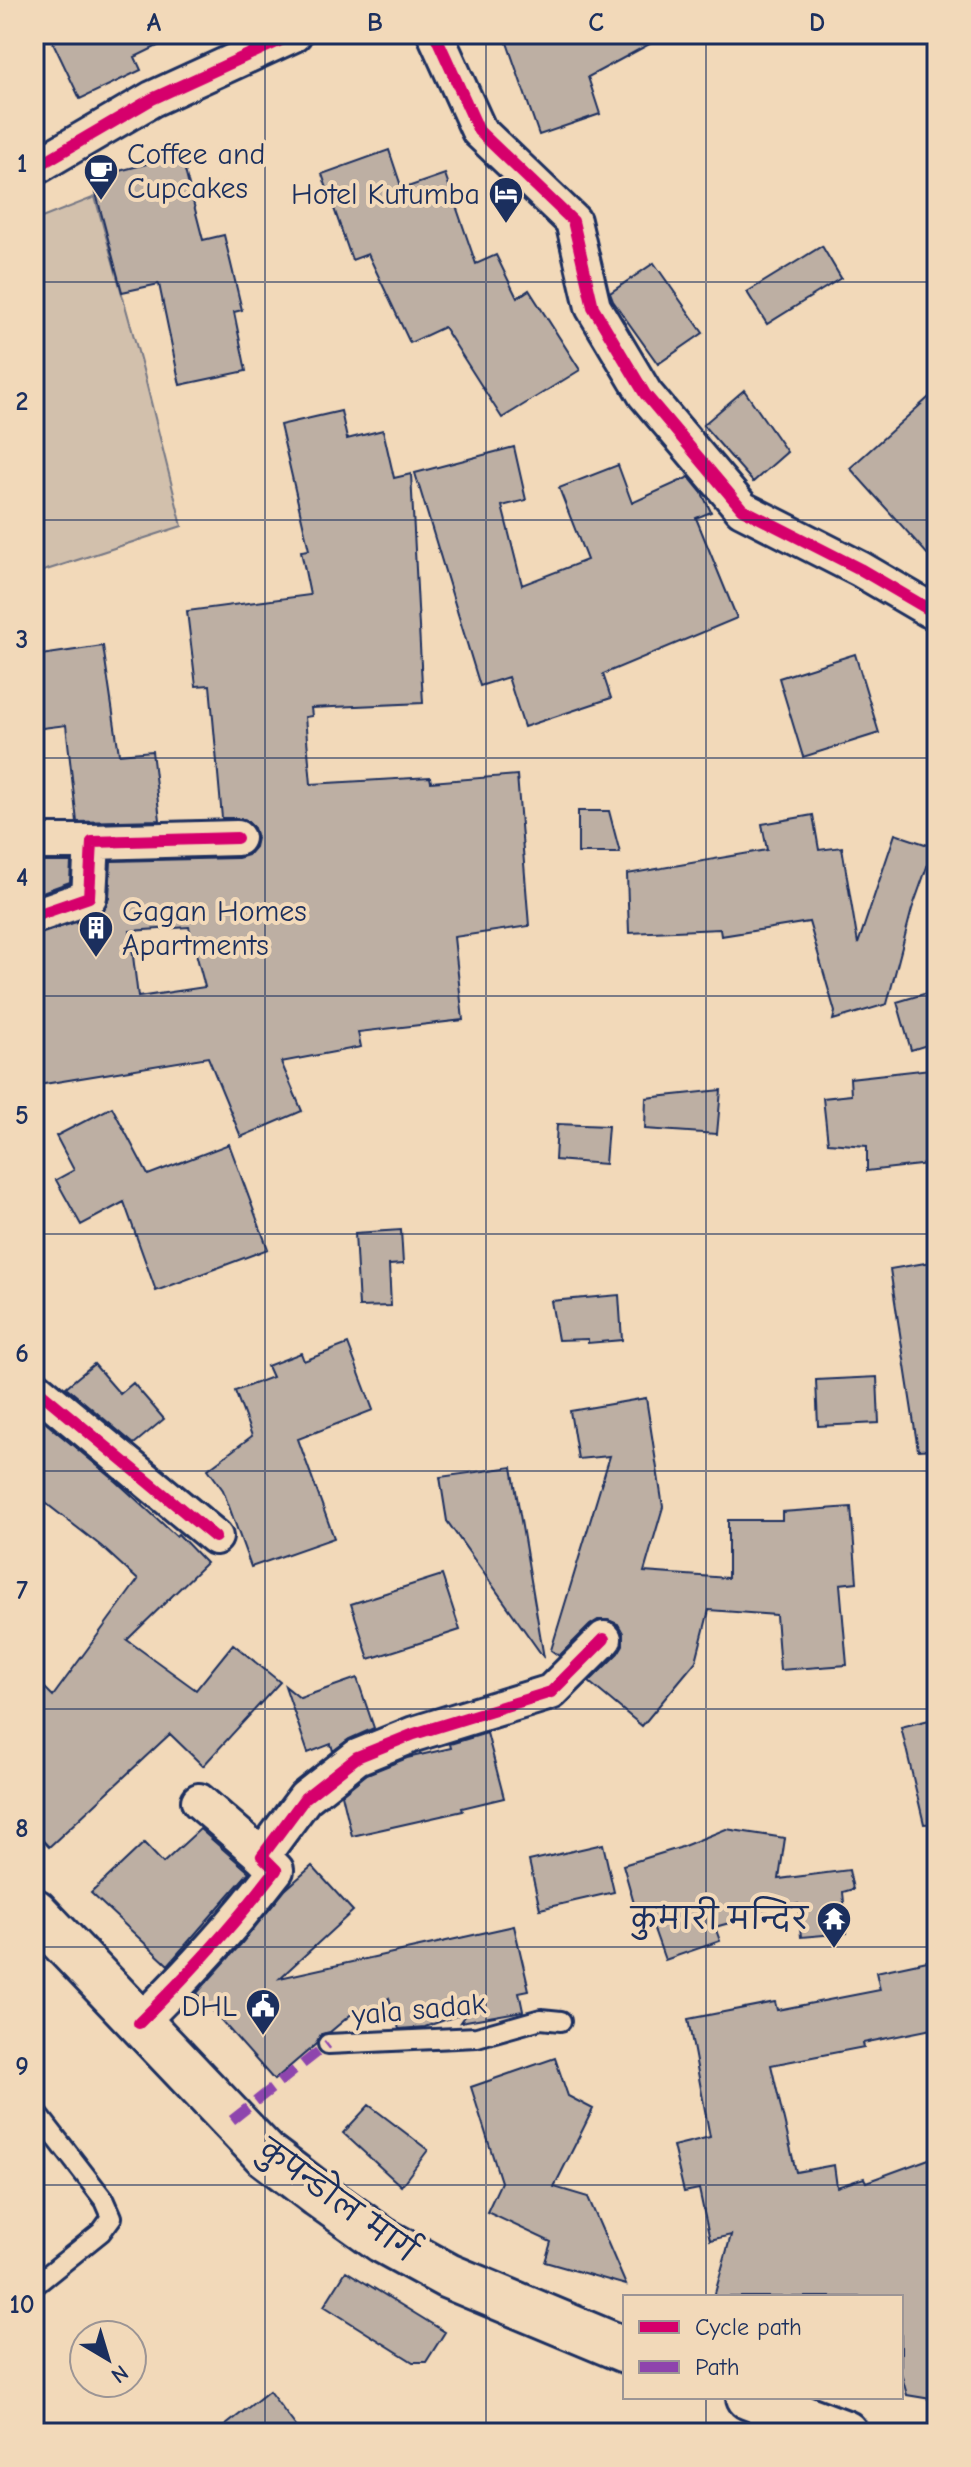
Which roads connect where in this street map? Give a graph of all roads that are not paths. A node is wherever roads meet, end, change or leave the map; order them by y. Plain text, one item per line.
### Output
1 (294, 34) edge
2 (435, 34) edge
3 (34, 168) edge
4 (937, 608) edge
5 (237, 838) dead end
6 (34, 842) edge
7 (92, 842) junction
8 (34, 916) edge
9 (34, 1387) edge
10 (215, 1537) dead end
11 (604, 1639) dead end
12 (199, 1801) dead end
13 (262, 1856) junction
14 (34, 1911) edge
15 (561, 2021) dead end
16 (139, 2023) junction
17 (328, 2044) dead end
18 (36, 2114) edge
19 (34, 2286) edge
20 (623, 2349) edge
21 (754, 2399) edge
22 (845, 2433) edge

1 - 3 street
2 - 4 street
5 - 7 street
6 - 7 street
7 - 8 street
9 - 10 street
11 - 13 street
12 - 13 street
13 - 16 street
14 - 16 main road, कुपन्डोल मार्ग
15 - 17 lane, yala sadak
16 - 20 main road, कुपन्डोल मार्ग
18 - 19 lane
21 - 22 main road

